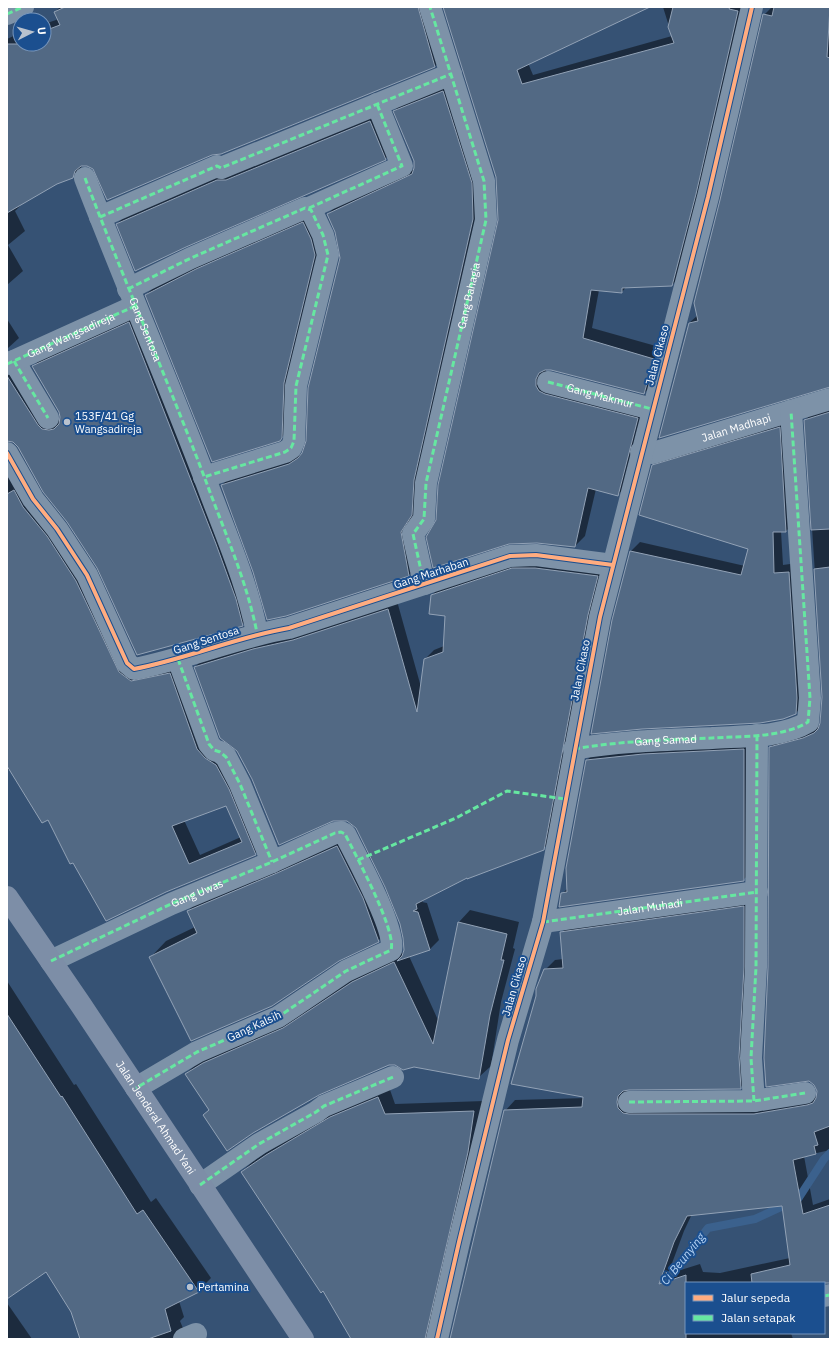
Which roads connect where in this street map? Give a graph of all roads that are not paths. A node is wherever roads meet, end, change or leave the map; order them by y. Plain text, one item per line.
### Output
1 (24, 7) edge
2 (430, 7) edge
3 (752, 7) edge
4 (7, 14) edge
5 (451, 74) junction
6 (378, 104) junction
7 (85, 178) dead end
8 (309, 208) junction
9 (100, 217) junction
10 (131, 298) junction
11 (11, 362) edge
12 (548, 382) dead end
13 (830, 399) edge
14 (652, 409) junction
15 (791, 411) junction
16 (48, 418) dead end
17 (641, 452) junction
18 (7, 453) edge
19 (204, 477) junction
20 (613, 565) junction
21 (424, 584) junction
22 (257, 633) junction
23 (168, 662) junction
24 (757, 735) junction
25 (574, 749) junction
26 (272, 862) junction
27 (757, 892) junction
28 (7, 897) edge
29 (543, 922) junction
30 (390, 950) joint
31 (51, 961) junction
32 (393, 1077) dead end
33 (136, 1088) junction
34 (804, 1093) dead end
35 (754, 1101) junction
36 (629, 1102) dead end
37 (200, 1185) junction
38 (304, 1339) edge
39 (437, 1339) edge

1 - 4 street
2 - 5 street, Gang Bahagia
3 - 14 street, Jalan Cikaso
5 - 6 street
5 - 21 street, Gang Bahagia
6 - 8 street, Gang Wangsadireja
6 - 9 street
7 - 9 street, Gang Sentosa
8 - 10 street, Gang Wangsadireja
8 - 19 street
9 - 10 street, Gang Sentosa
10 - 11 street, Gang Wangsadireja
10 - 19 street, Gang Sentosa
11 - 16 street
12 - 14 street, Gang Makmur
13 - 15 street, Jalan Madhapi
14 - 17 street, Jalan Cikaso
15 - 17 street, Jalan Madhapi
15 - 24 street, Gang Samad
17 - 20 street, Jalan Cikaso
18 - 23 street, Gang Sentosa
19 - 22 street, Gang Sentosa
20 - 21 street, Gang Marhaban
20 - 25 street, Jalan Cikaso
21 - 22 street, Gang Marhaban
22 - 23 street, Gang Sentosa
23 - 26 street
24 - 25 street, Gang Samad
24 - 27 street
25 - 29 street, Jalan Cikaso
26 - 30 street, Gang Uwas
26 - 31 street, Gang Uwas
27 - 29 street, Jalan Muhadi
27 - 35 street
28 - 31 main road, Jalan Jenderal Ahmad Yani
29 - 39 street, Jalan Cikaso
30 - 33 street, Gang Kalsih
31 - 33 main road, Jalan Jenderal Ahmad Yani
32 - 37 street
33 - 37 main road, Jalan Jenderal Ahmad Yani
34 - 35 street
35 - 36 street
37 - 38 main road, Jalan Jenderal Ahmad Yani

